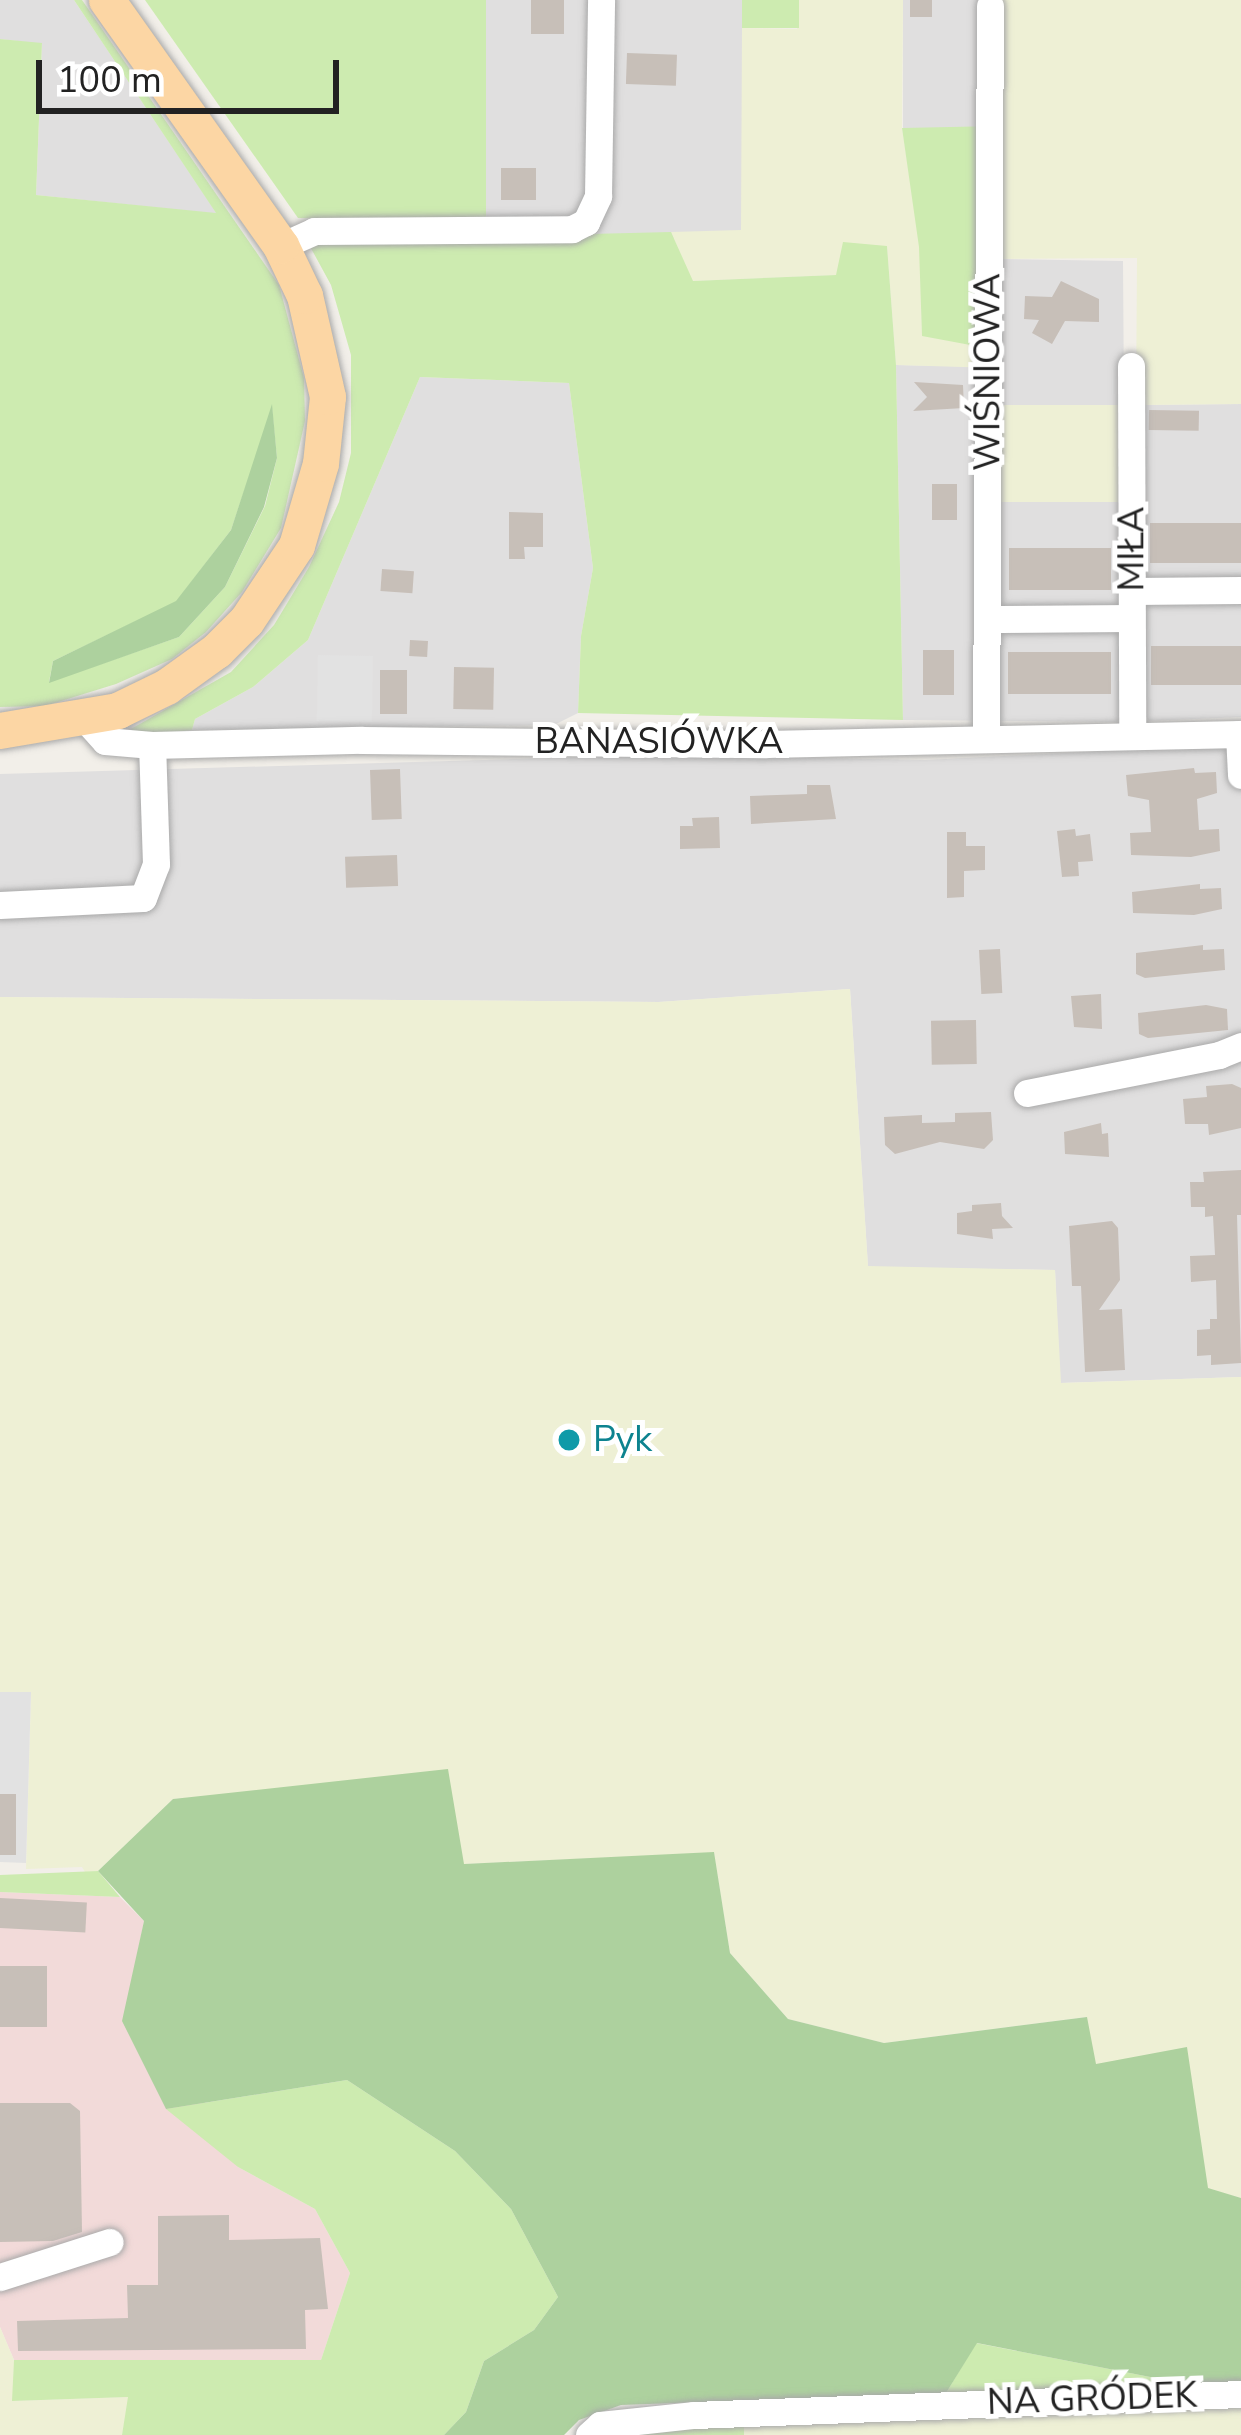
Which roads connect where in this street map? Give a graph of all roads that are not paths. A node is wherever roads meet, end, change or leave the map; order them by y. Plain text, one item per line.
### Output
1 (107, 0) edge
2 (601, 0) edge
3 (990, 6) dead end
4 (281, 246) junction
5 (1131, 365) dead end
6 (1241, 590) edge
7 (1132, 605) junction
8 (1001, 619) dead end
9 (86, 720) junction
10 (0, 731) edge
11 (1132, 733) junction
12 (1240, 734) edge
13 (986, 739) junction
14 (152, 745) junction
15 (1241, 775) edge
16 (0, 905) edge
17 (1241, 1046) edge
18 (1027, 1093) dead end
19 (110, 2242) dead end
20 (0, 2277) edge
21 (1241, 2394) edge
22 (589, 2435) edge

1 - 4 main road
2 - 4 street
3 - 13 street, WIŚNIOWA
4 - 9 main road
5 - 7 street, MIŁA
6 - 7 street
7 - 8 street
7 - 11 street, MIŁA
9 - 10 main road
9 - 14 street, BANASIÓWKA
11 - 12 street, BANASIÓWKA
11 - 13 street, BANASIÓWKA
12 - 15 street
13 - 14 street, BANASIÓWKA
14 - 16 street
17 - 18 street
19 - 20 street
21 - 22 street, NA GRÓDEK

